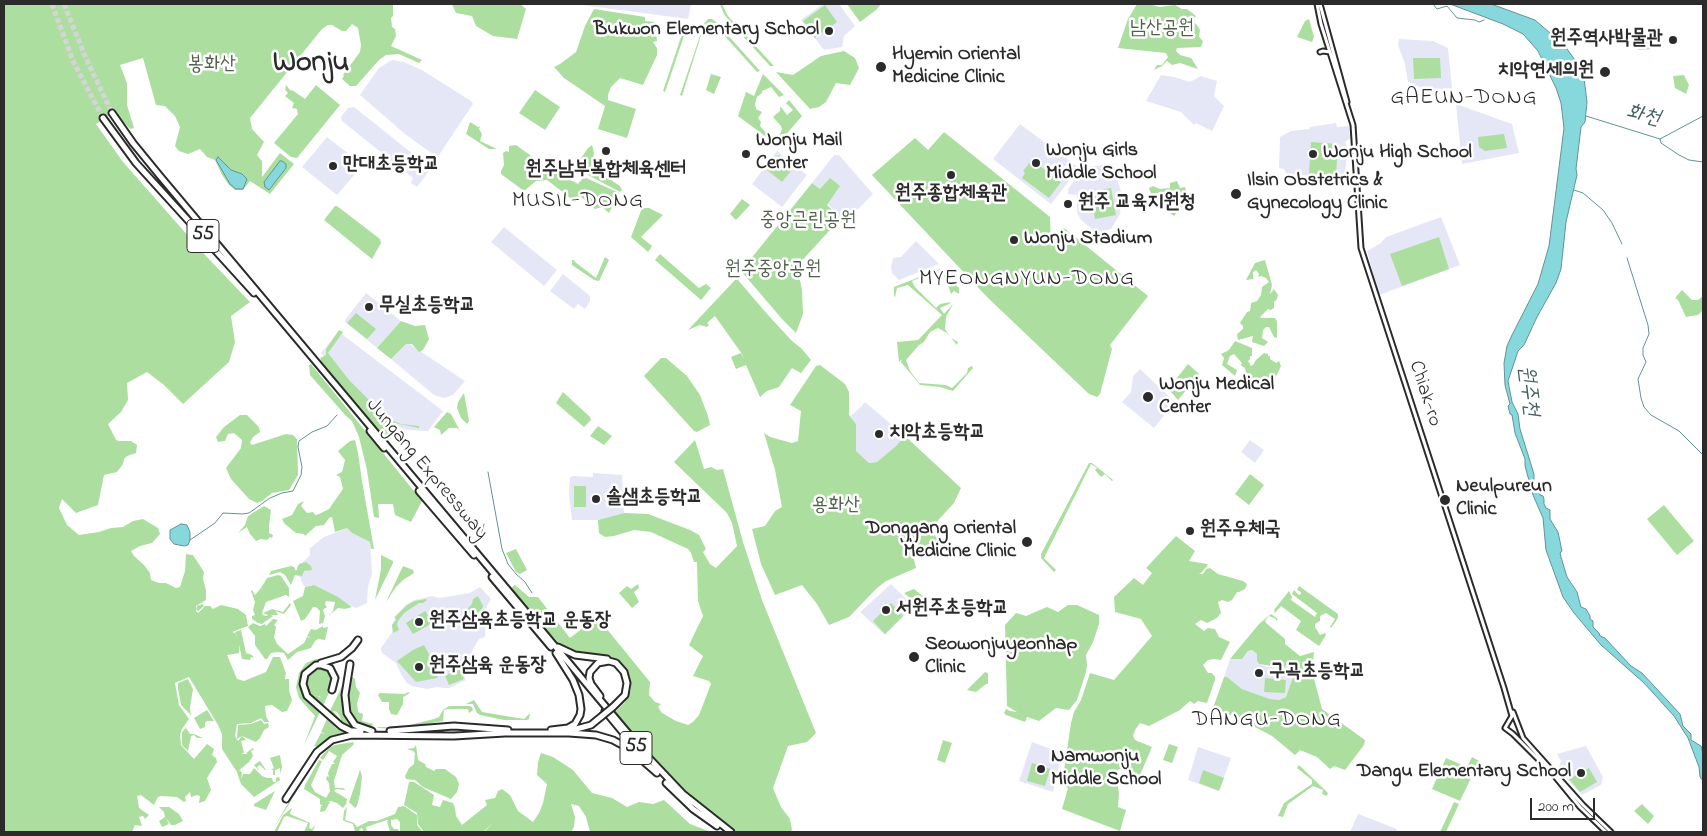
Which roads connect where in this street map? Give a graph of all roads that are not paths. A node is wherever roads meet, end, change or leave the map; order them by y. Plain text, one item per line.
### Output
1 (1318, 4) edge
2 (1320, 52) dead end
3 (1330, 52) junction
4 (1346, 103) junction
5 (112, 113) tunnel mouth
6 (103, 118) tunnel mouth
7 (305, 351) junction
8 (477, 556) junction
9 (547, 636) junction
10 (358, 640) dead end
11 (556, 653) junction
12 (350, 664) dead end
13 (1504, 688) junction
14 (332, 690) dead end
15 (614, 708) junction
16 (320, 709) junction
17 (603, 717) junction
18 (617, 719) junction
19 (547, 731) junction
20 (525, 732) junction
21 (375, 733) junction
22 (569, 733) junction
23 (657, 773) junction
24 (286, 799) dead end
25 (726, 832) edge
26 (731, 832) edge
27 (1606, 832) edge
28 (1611, 832) edge

1 - 3 main road, Chiak-ro
1 - 4 main road, Chiak-ro
2 - 3 main road
3 - 4 main road, Chiak-ro
4 - 13 main road, Chiak-ro
5 - 7 highway, Jungang Expressway / 55
6 - 7 highway, Jungang Expressway / 55
7 - 8 highway, Jungang Expressway / 55
8 - 9 highway, Jungang Expressway / 55
8 - 11 highway, Jungang Expressway / 55
9 - 15 highway
9 - 18 highway, Jungang Expressway / 55
10 - 16 highway
11 - 19 highway
11 - 23 highway, Jungang Expressway / 55
12 - 21 highway
13 - 27 main road, Chiak-ro
13 - 28 main road, Chiak-ro
14 - 16 highway
15 - 17 highway, bridge
15 - 18 highway
16 - 21 highway
17 - 19 highway
17 - 22 highway
18 - 26 highway, Jungang Expressway / 55
19 - 20 highway
19 - 22 highway
20 - 21 highway
20 - 21 highway
21 - 24 highway
22 - 23 highway
23 - 25 highway, Jungang Expressway / 55

